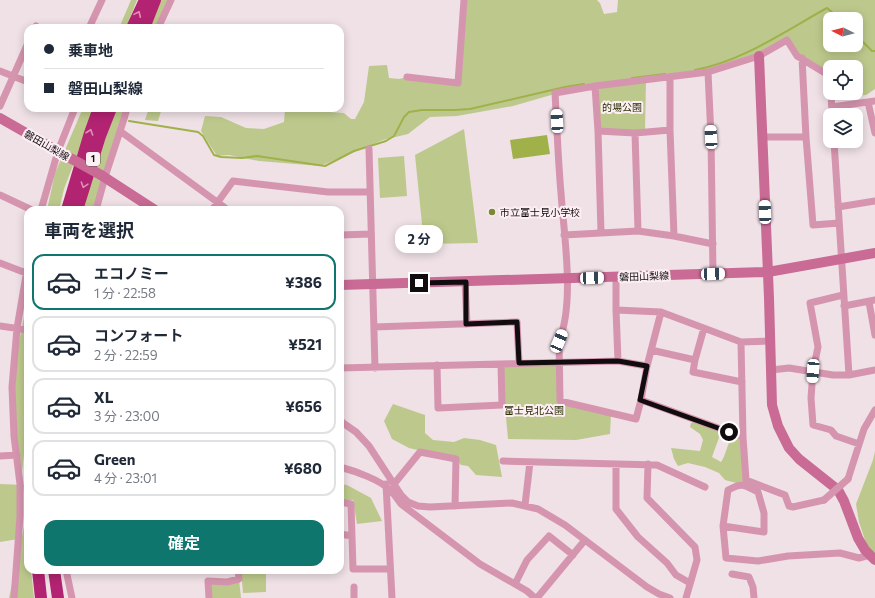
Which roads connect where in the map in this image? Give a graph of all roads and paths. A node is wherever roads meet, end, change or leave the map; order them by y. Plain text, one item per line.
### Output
1 (102, 0) edge
2 (145, 0) edge
3 (156, 0) edge
4 (171, 0) edge
5 (464, 0) edge
6 (91, 24) edge
7 (134, 24) edge
8 (146, 24) edge
9 (160, 24) edge
10 (24, 52) edge
11 (759, 56) junction
12 (802, 58) junction
13 (0, 70) edge
14 (708, 72) junction
15 (823, 72) edge
16 (13, 76) junction
17 (407, 76) dead end
18 (670, 77) junction
19 (24, 80) edge
20 (595, 86) junction
21 (832, 100) edge
22 (872, 101) edge
23 (0, 106) edge
24 (832, 107) joint
25 (74, 112) edge
26 (98, 112) edge
27 (110, 112) edge
28 (126, 112) edge
29 (0, 118) edge
30 (598, 130) junction
31 (670, 130) junction
32 (120, 131) junction
33 (635, 133) junction
34 (875, 133) edge
35 (762, 137) junction
36 (806, 137) junction
37 (834, 148) edge
38 (369, 149) dead end
39 (60, 152) junction
40 (103, 176) junction
41 (370, 192) junction
42 (0, 195) edge
43 (875, 201) edge
44 (217, 203) junction
45 (24, 206) edge
46 (42, 206) edge
47 (68, 206) edge
48 (78, 206) edge
49 (97, 206) edge
50 (149, 206) edge
51 (215, 206) edge
52 (222, 206) edge
53 (838, 207) junction
54 (839, 224) junction
55 (638, 231) junction
56 (601, 232) junction
57 (371, 234) junction
58 (564, 234) junction
59 (344, 235) edge
60 (674, 236) junction
61 (713, 244) junction
62 (875, 253) edge
63 (841, 260) junction
64 (0, 264) edge
65 (24, 271) edge
66 (768, 272) junction
67 (713, 274) junction
68 (616, 277) junction
69 (567, 279) junction
70 (466, 282) junction
71 (372, 284) junction
72 (344, 285) edge
73 (843, 295) junction
74 (24, 300) edge
75 (872, 301) edge
76 (844, 306) junction
77 (616, 310) junction
78 (661, 312) junction
79 (466, 324) junction
80 (0, 326) edge
81 (374, 327) junction
82 (704, 328) junction
83 (22, 329) edge
84 (875, 335) edge
85 (770, 341) junction
86 (741, 342) junction
87 (651, 350) junction
88 (695, 360) junction
89 (618, 361) junction
90 (519, 363) junction
91 (560, 363) junction
92 (501, 364) junction
93 (437, 365) junction
94 (647, 366) junction
95 (344, 368) edge
96 (375, 368) junction
97 (771, 370) junction
98 (875, 370) edge
99 (813, 371) junction
100 (849, 375) junction
101 (742, 382) junction
102 (640, 400) junction
103 (875, 410) edge
104 (344, 424) edge
105 (743, 437) junction
106 (860, 444) junction
107 (17, 455) junction
108 (0, 456) edge
109 (503, 461) dead end
110 (530, 462) junction
111 (616, 464) junction
112 (648, 464) junction
113 (344, 468) edge
114 (387, 473) junction
115 (394, 484) junction
116 (386, 487) junction
117 (705, 487) dead end
118 (344, 503) edge
119 (525, 505) junction
120 (455, 506) junction
121 (723, 526) junction
122 (344, 535) edge
123 (352, 536) junction
124 (585, 540) junction
125 (573, 555) junction
126 (872, 557) edge
127 (390, 569) junction
128 (32, 574) edge
129 (38, 574) edge
130 (48, 574) edge
131 (55, 574) edge
132 (67, 574) edge
133 (238, 574) edge
134 (732, 574) dead end
135 (690, 583) junction
136 (515, 584) junction
137 (354, 587) dead end
138 (14, 598) edge
139 (35, 598) edge
140 (41, 598) edge
141 (51, 598) edge
142 (58, 598) edge
143 (72, 598) edge
144 (209, 598) edge
145 (354, 598) edge
146 (392, 598) edge
147 (536, 598) edge
148 (670, 598) edge
149 (686, 598) edge
150 (754, 598) edge

1 - 6 street
7 -> 2 highway
3 - 8 highway
4 - 9 street
5 - 17 street
10 - 16 street
11 - 12 street
11 - 14 street
11 - 35 main road
12 - 15 street
12 - 36 street
13 - 16 street
14 - 18 street
14 - 61 street
16 - 19 street
16 - 23 street
18 - 20 street
18 - 31 street
20 - 30 street
20 - 58 street
21 - 24 street
22 - 24 street
22 - 34 street
25 - 39 street
47 -> 26 highway, 1
27 -> 48 highway, 1
28 - 32 street
29 - 39 main road, 磐田山梨線
30 - 33 street
30 - 56 street
31 - 33 street
31 - 60 street
32 - 40 street
32 - 44 street
33 - 55 street
35 - 36 street
35 - 66 main road
36 - 54 street
37 - 53 street
38 - 41 street
39 - 40 main road, 磐田山梨線, bridge
39 - 46 street
40 - 49 street
40 - 50 main road, 磐田山梨線
41 - 44 street
41 - 57 street
42 - 45 street
43 - 53 street
44 - 51 street
44 - 52 street
53 - 54 street
54 - 63 street
55 - 56 street
55 - 60 street
56 - 58 street
57 - 59 street
57 - 71 street
58 - 69 street
60 - 61 street
61 - 67 street
62 - 63 main road, 磐田山梨線
63 - 66 main road, 磐田山梨線
63 - 73 street
64 - 65 street
66 - 67 main road, 磐田山梨線
66 - 85 main road
67 - 68 main road, 磐田山梨線
68 - 69 main road, 磐田山梨線
68 - 77 street
69 - 70 main road, 磐田山梨線
69 - 91 street
70 - 71 main road, 磐田山梨線
70 - 79 street
71 - 72 main road, 磐田山梨線
71 - 81 street
73 - 76 street
73 - 99 street
74 - 83 street
75 - 76 street
75 - 84 street
76 - 100 street
77 - 78 street
77 - 89 street
78 - 82 street
78 - 87 street
79 - 81 street
79 - 90 street
80 - 83 street
81 - 96 street
82 - 86 street
82 - 88 street
83 - 107 street
85 - 86 street
85 - 97 main road
86 - 101 street
87 - 88 street
87 - 94 street
88 - 101 street
89 - 91 street
89 - 94 street
90 - 91 street
90 - 92 street
91 - 102 street
92 - 93 street
92 - 93 street
93 - 96 street
94 - 102 street
95 - 96 street
97 - 99 street
97 - 126 main road
98 - 100 street
99 - 100 street
99 - 106 street
101 - 105 street
102 - 105 street
103 - 106 street
104 - 114 street
105 - 106 street, bridge
107 - 108 street
107 - 138 street
109 - 110 street
110 - 111 street
110 - 119 street
111 - 112 street
111 - 135 street
112 - 117 street
112 - 135 street
113 - 116 street
114 - 115 street
114 - 116 street
115 - 120 street
115 - 120 street
116 - 127 street
116 - 136 street
118 - 123 street
119 - 120 street
119 - 124 street
121 - 121 street
121 - 126 street
122 - 123 street
123 - 127 street
124 - 125 street
124 - 148 street
125 - 136 street
125 - 147 street
127 - 146 street
128 - 139 highway
129 - 140 highway
130 - 141 highway
131 - 142 highway
132 - 143 street
133 - 144 street
134 - 150 street
135 - 149 street
136 - 147 street
137 - 145 street

